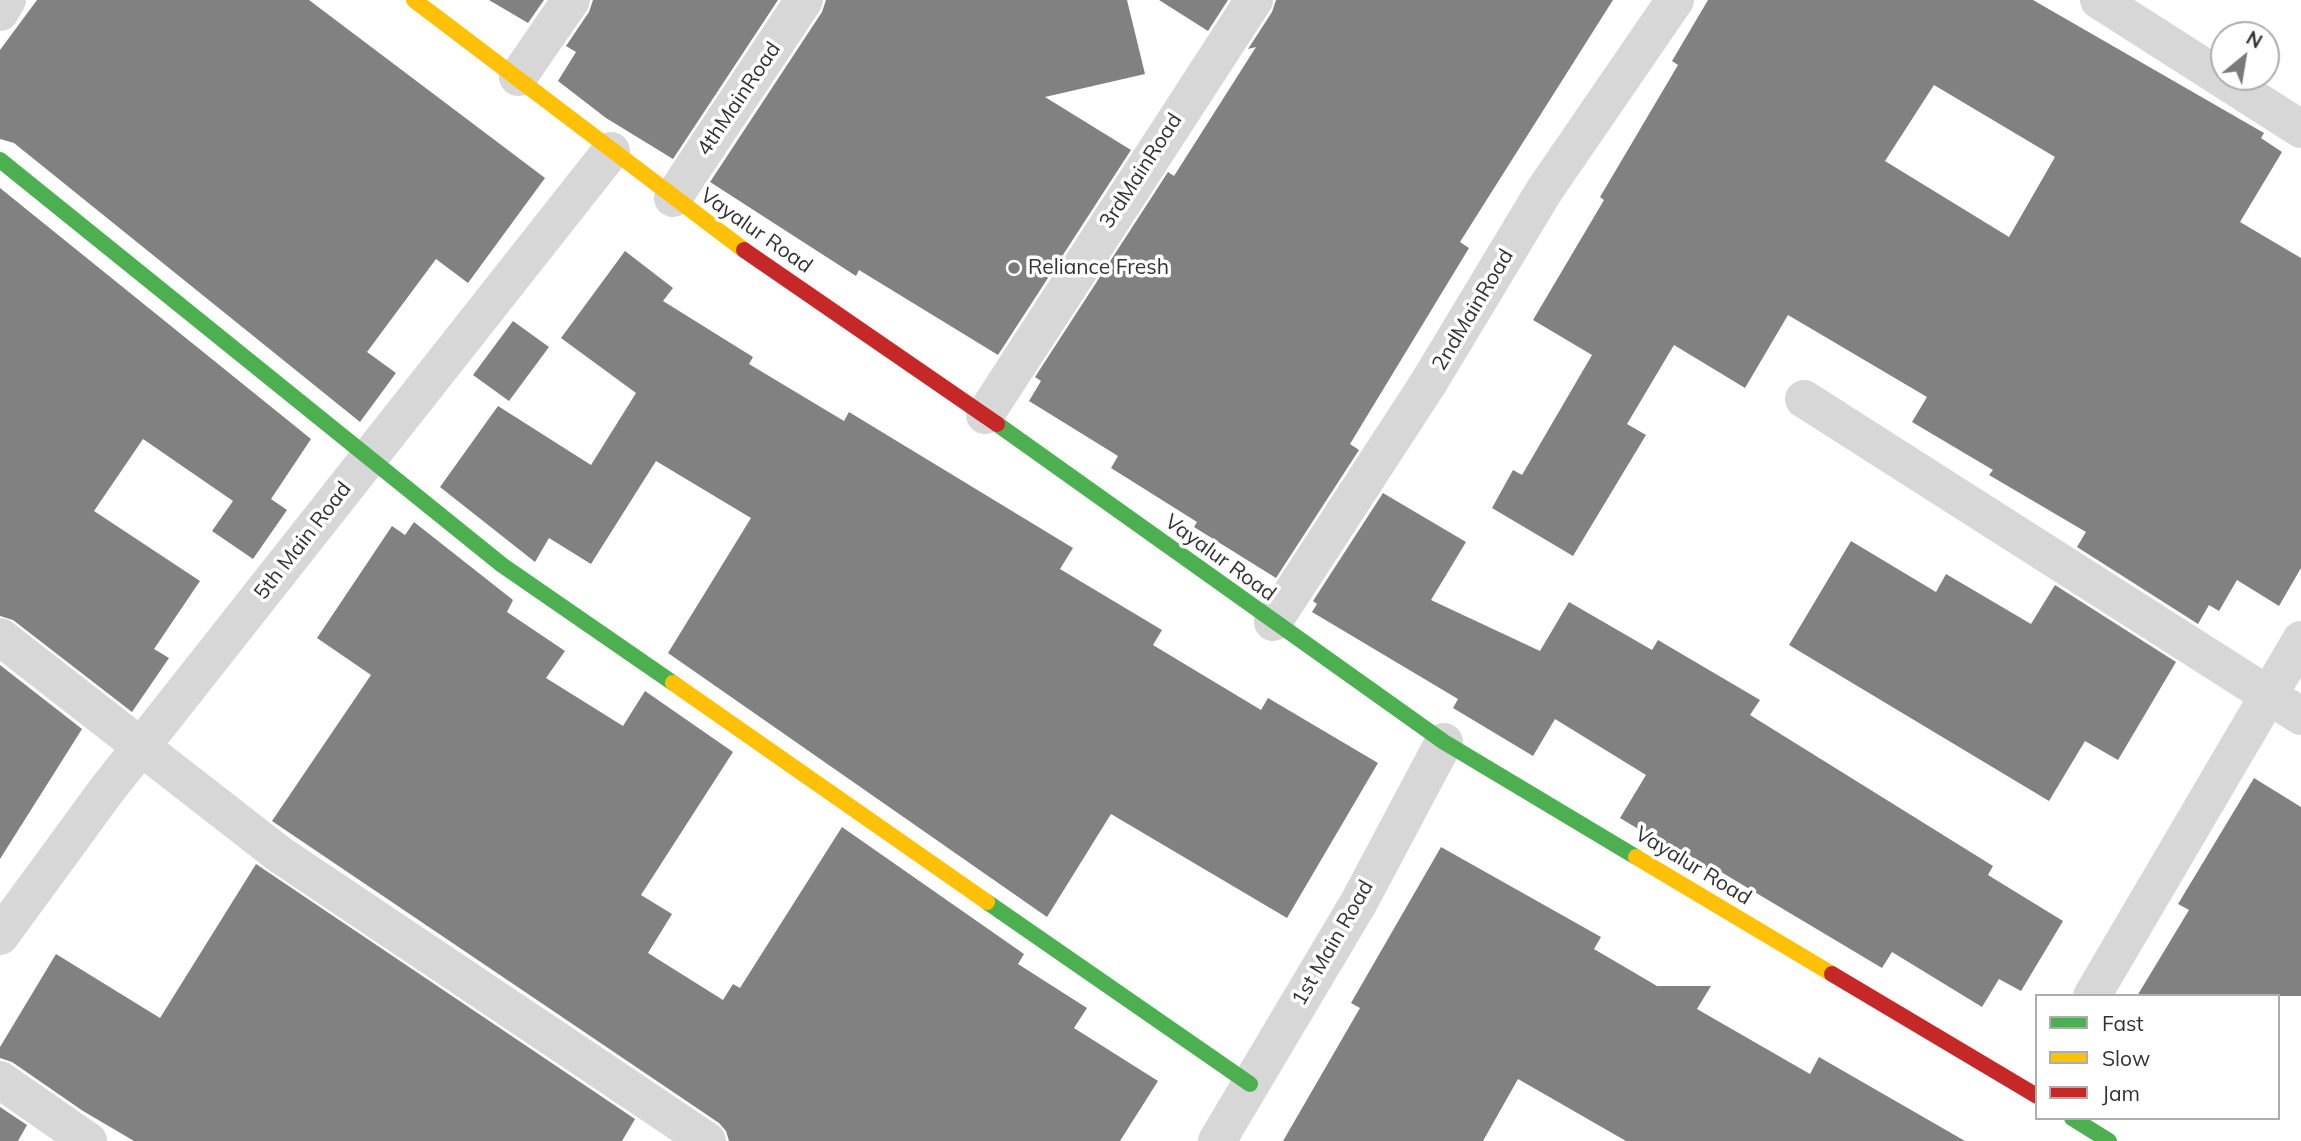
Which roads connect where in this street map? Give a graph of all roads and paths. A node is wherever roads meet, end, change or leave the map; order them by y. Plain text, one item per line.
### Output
1 (8, 0) edge
2 (414, 0) edge
3 (571, 0) edge
4 (804, 0) edge
5 (1254, 0) edge
6 (1675, 0) edge
7 (2099, 0) edge
8 (0, 12) edge
9 (518, 78) junction
10 (2301, 129) edge
11 (611, 150) junction
12 (0, 160) edge
13 (673, 198) junction
14 (1804, 399) dead end
15 (985, 415) junction
16 (369, 458) junction
17 (1273, 622) junction
18 (0, 637) edge
19 (2301, 640) edge
20 (2268, 695) junction
21 (2301, 716) edge
22 (1444, 742) junction
23 (141, 747) junction
24 (0, 936) edge
25 (2093, 994) edge
26 (0, 1080) edge
27 (1250, 1084) junction
28 (2035, 1092) edge
29 (2075, 1120) edge
30 (88, 1141) edge
31 (707, 1141) edge
32 (1217, 1141) edge
33 (2109, 1141) edge

1 - 8 street
2 - 9 main road, Vayalur Road
3 - 9 street
4 - 13 street, 4thMainRoad
5 - 15 street, 3rdMainRoad
6 - 17 street, 2ndMainRoad
7 - 10 street
9 - 11 main road, Vayalur Road
11 - 13 main road, Vayalur Road
11 - 16 street, 5th Main Road
12 - 16 main road
13 - 15 main road, Vayalur Road
14 - 20 street
15 - 17 main road, Vayalur Road
16 - 23 street, 5th Main Road
16 - 27 main road
17 - 22 main road, Vayalur Road
18 - 23 street
19 - 20 street
20 - 21 street
20 - 25 street
22 - 27 street, 1st Main Road
22 - 28 main road, Vayalur Road
23 - 24 street, 5th Main Road
23 - 31 street
26 - 30 street
27 - 32 street, 1st Main Road
29 - 33 main road

